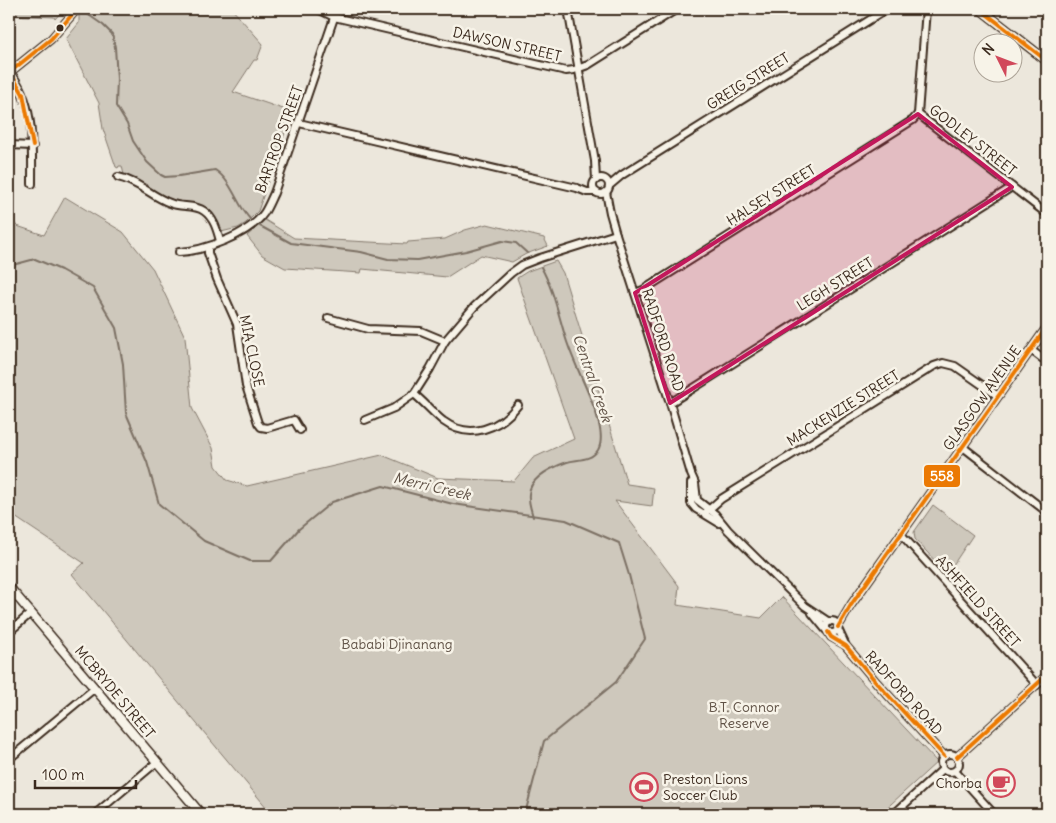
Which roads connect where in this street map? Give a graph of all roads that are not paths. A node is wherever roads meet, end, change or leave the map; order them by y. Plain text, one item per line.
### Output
1 (76, 9) edge
2 (318, 9) edge
3 (337, 9) edge
4 (568, 9) edge
5 (677, 9) edge
6 (888, 9) edge
7 (926, 9) edge
8 (980, 9) edge
9 (334, 17) junction
10 (1047, 61) edge
11 (579, 68) junction
12 (9, 71) edge
13 (918, 114) junction
14 (299, 123) junction
15 (9, 145) edge
16 (33, 146) junction
17 (596, 161) junction
18 (118, 177) dead end
19 (594, 182) junction
20 (32, 184) dead end
21 (607, 184) junction
22 (1012, 187) junction
23 (577, 188) junction
24 (596, 193) junction
25 (610, 213) junction
26 (1047, 214) edge
27 (616, 234) junction
28 (220, 241) junction
29 (208, 248) junction
30 (179, 252) dead end
31 (635, 293) junction
32 (328, 318) dead end
33 (1047, 327) edge
34 (445, 341) junction
35 (1031, 350) junction
36 (1047, 362) edge
37 (414, 394) junction
38 (998, 396) junction
39 (670, 403) junction
40 (518, 404) dead end
41 (365, 420) dead end
42 (300, 430) dead end
43 (963, 447) junction
44 (707, 511) junction
45 (1047, 512) edge
46 (901, 534) junction
47 (9, 586) edge
48 (851, 605) junction
49 (810, 610) junction
50 (31, 613) junction
51 (831, 621) junction
52 (838, 628) junction
53 (9, 632) edge
54 (827, 632) junction
55 (846, 646) junction
56 (1047, 676) edge
57 (1037, 684) junction
58 (95, 688) junction
59 (944, 756) junction
60 (957, 758) junction
61 (9, 759) edge
62 (157, 762) junction
63 (943, 769) junction
64 (955, 771) junction
65 (94, 814) edge
66 (201, 814) edge
67 (894, 814) edge
68 (994, 814) edge

1 - 12 street
2 - 9 street, DAWSON STREET
3 - 9 street, BARTROP STREET
4 - 11 street, RADFORD ROAD
5 - 11 street, DAWSON STREET
6 - 21 street, GREIG STREET
7 - 13 street, GODLEY STREET
8 - 10 street
9 - 11 street, DAWSON STREET
9 - 14 street, BARTROP STREET
11 - 17 street, RADFORD ROAD
12 - 16 street
13 - 22 street, GODLEY STREET
13 - 31 street, HALSEY STREET
14 - 23 street
14 - 28 street, BARTROP STREET
15 - 16 street
16 - 20 street
17 - 19 street, RADFORD ROAD
17 - 21 street, RADFORD ROAD
18 - 28 street
19 - 21 street
19 - 23 street
19 - 24 street, RADFORD ROAD
21 - 24 street
21 - 25 street, RADFORD ROAD
22 - 26 street, GODLEY STREET
22 - 39 street, LEGH STREET
23 - 24 street
24 - 25 street, RADFORD ROAD
25 - 27 street, RADFORD ROAD
27 - 31 street, RADFORD ROAD
27 - 34 street
28 - 29 street, BARTROP STREET
29 - 30 street, BARTROP STREET
29 - 42 street, MIA CLOSE
31 - 39 street, RADFORD ROAD
32 - 34 street
33 - 35 street, GLASGOW AVENUE
34 - 37 street
35 - 36 street
35 - 38 street, GLASGOW AVENUE
37 - 40 street
37 - 41 street
38 - 43 street, GLASGOW AVENUE
38 - 44 street, MACKENZIE STREET
39 - 44 street, RADFORD ROAD
43 - 45 street
43 - 46 street, GLASGOW AVENUE
44 - 49 street, RADFORD ROAD
46 - 48 street, GLASGOW AVENUE
46 - 57 street, ASHFIELD STREET
47 - 50 street, MCBRYDE STREET
48 - 51 street, GLASGOW AVENUE
48 - 52 street, GLASGOW AVENUE
49 - 51 street, RADFORD ROAD
49 - 54 street, RADFORD ROAD
50 - 53 street
50 - 58 street, MCBRYDE STREET
51 - 52 street
51 - 54 street
52 - 54 street
52 - 55 street, RADFORD ROAD
54 - 55 street, RADFORD ROAD
55 - 59 street, RADFORD ROAD
56 - 57 street
57 - 60 street
58 - 61 street
58 - 62 street, MCBRYDE STREET
59 - 60 street
59 - 63 street
60 - 64 street
62 - 65 street
62 - 66 street, MCBRYDE STREET
63 - 64 street
63 - 67 street
64 - 68 street

